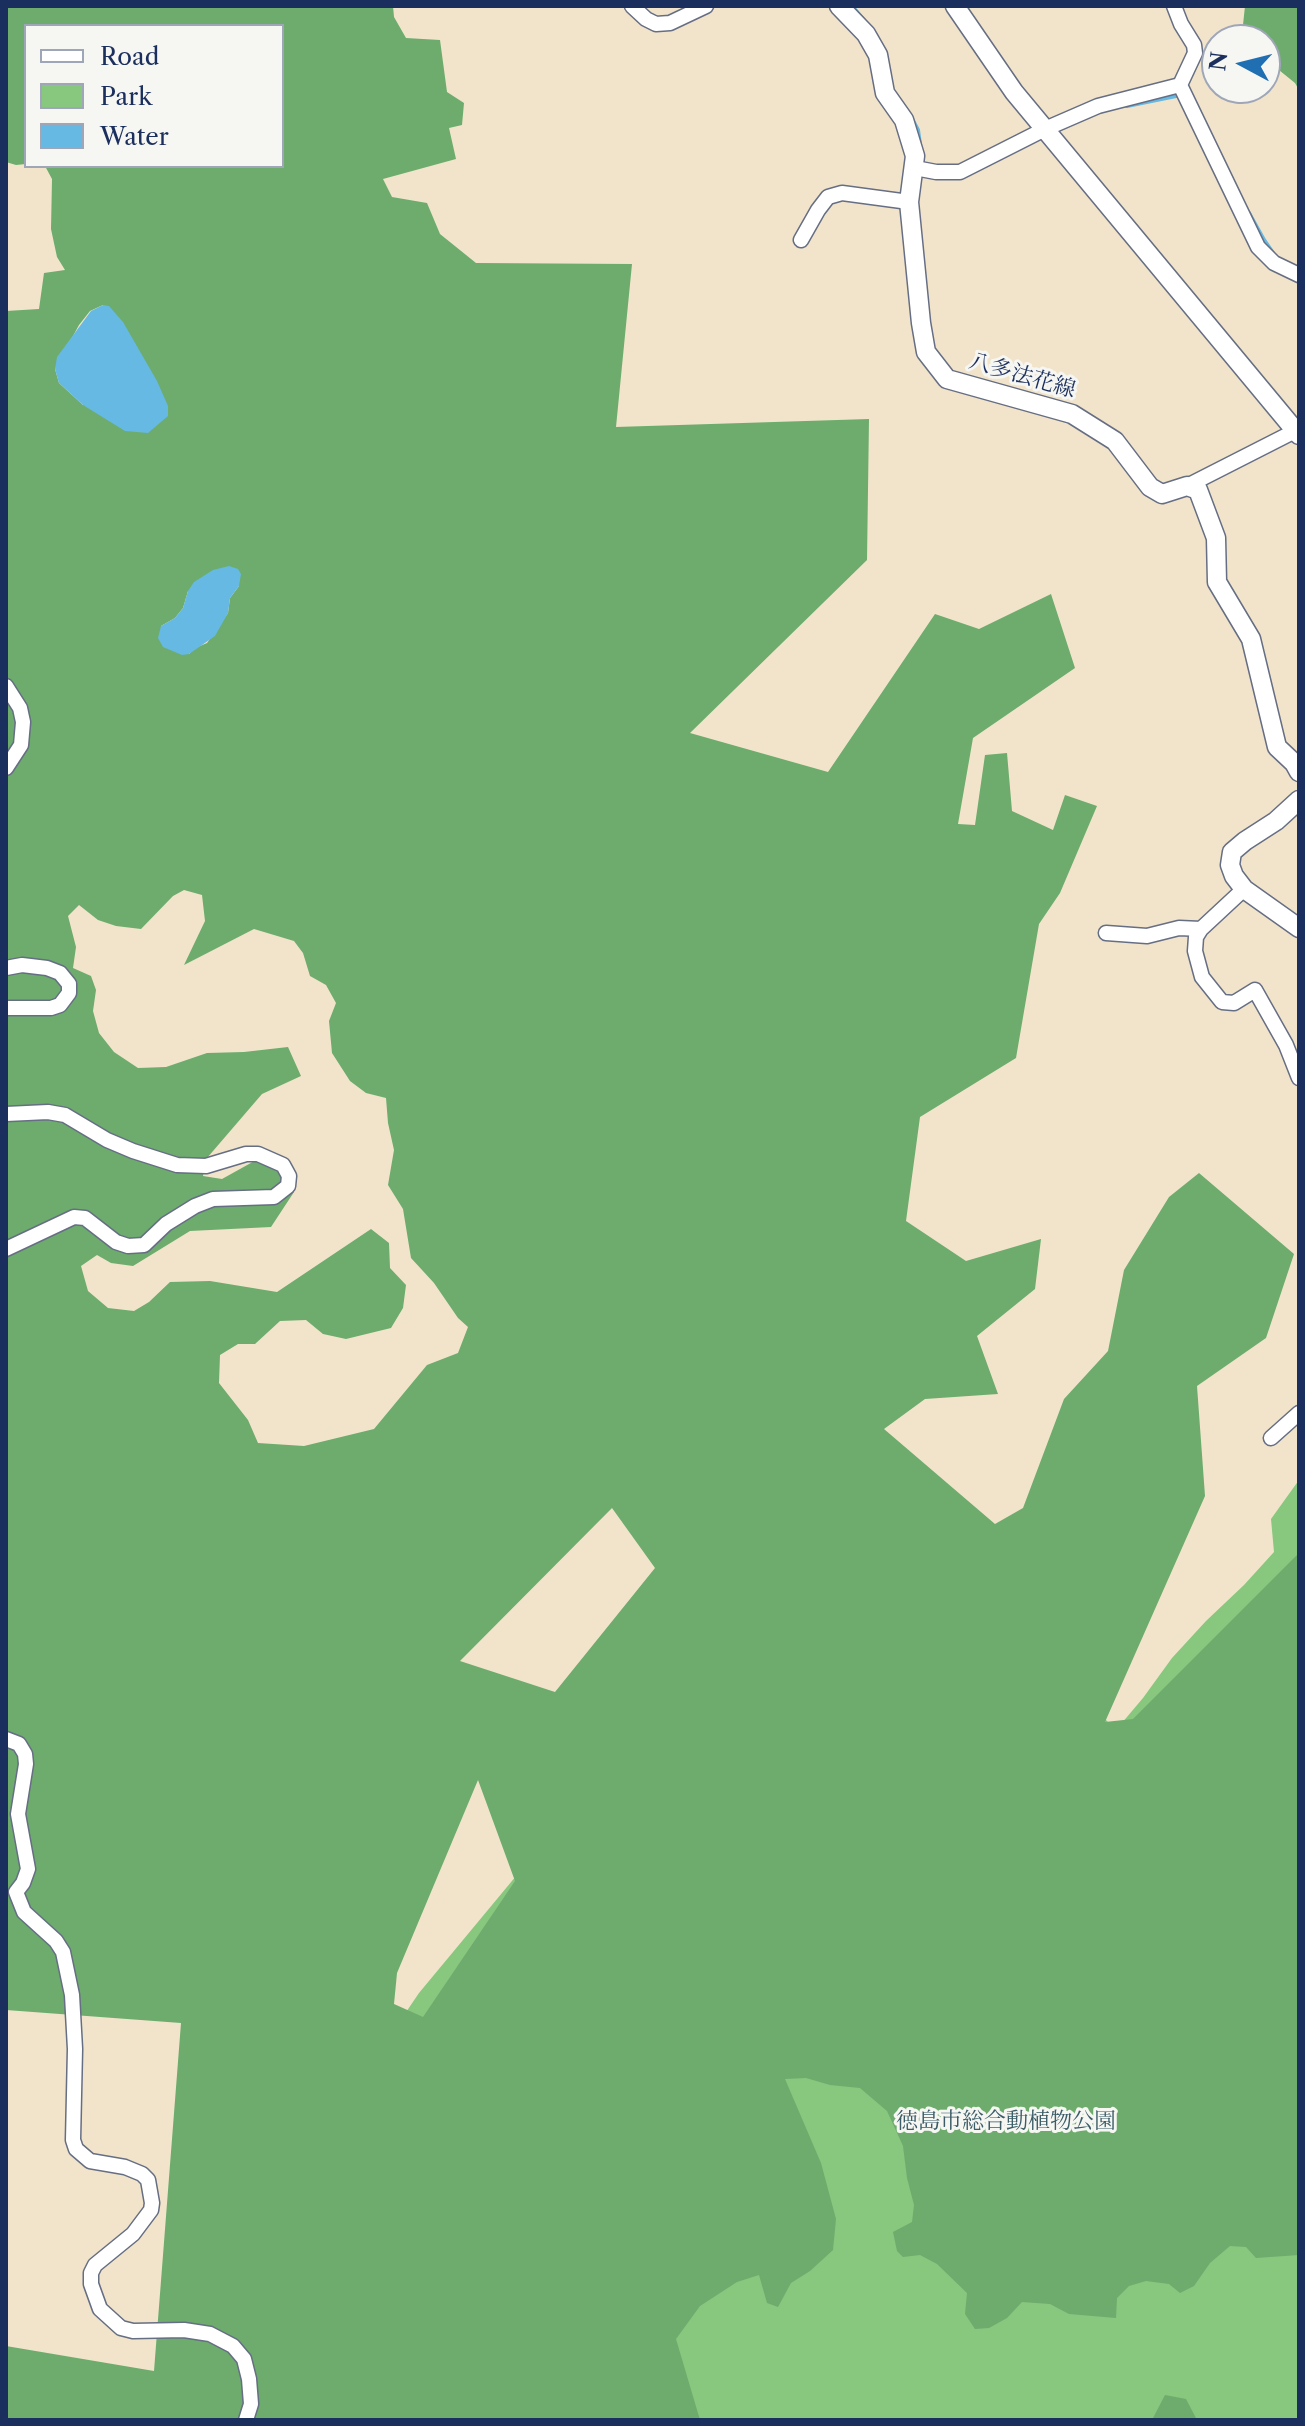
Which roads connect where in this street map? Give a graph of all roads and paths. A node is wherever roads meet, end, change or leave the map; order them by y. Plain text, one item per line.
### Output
1 (632, 6) edge
2 (706, 6) edge
3 (839, 6) edge
4 (955, 6) edge
5 (1174, 6) edge
6 (1180, 85) junction
7 (1045, 129) junction
8 (915, 168) junction
9 (909, 202) junction
10 (801, 240) dead end
11 (1299, 275) edge
12 (1298, 432) edge
13 (1187, 486) junction
14 (6, 686) edge
15 (6, 768) edge
16 (1299, 772) edge
17 (1299, 800) edge
18 (1244, 889) junction
19 (1299, 928) edge
20 (1201, 929) junction
21 (1106, 933) dead end
22 (6, 968) edge
23 (6, 1008) edge
24 (1299, 1078) edge
25 (6, 1114) edge
26 (6, 1249) edge
27 (1299, 1413) edge
28 (1271, 1438) dead end
29 (6, 1739) edge
30 (246, 2420) edge

1 - 2 street
3 - 8 main road, 八多法花線
4 - 7 main road
5 - 6 street
6 - 7 street
6 - 11 street
7 - 8 street
7 - 12 main road
8 - 9 main road, 八多法花線
9 - 10 street
9 - 13 main road, 八多法花線
12 - 13 street
13 - 16 main road
14 - 15 street
17 - 18 main road
18 - 19 main road
18 - 20 street
20 - 21 street
20 - 24 street
22 - 23 street
25 - 26 street
27 - 28 street
29 - 30 street

